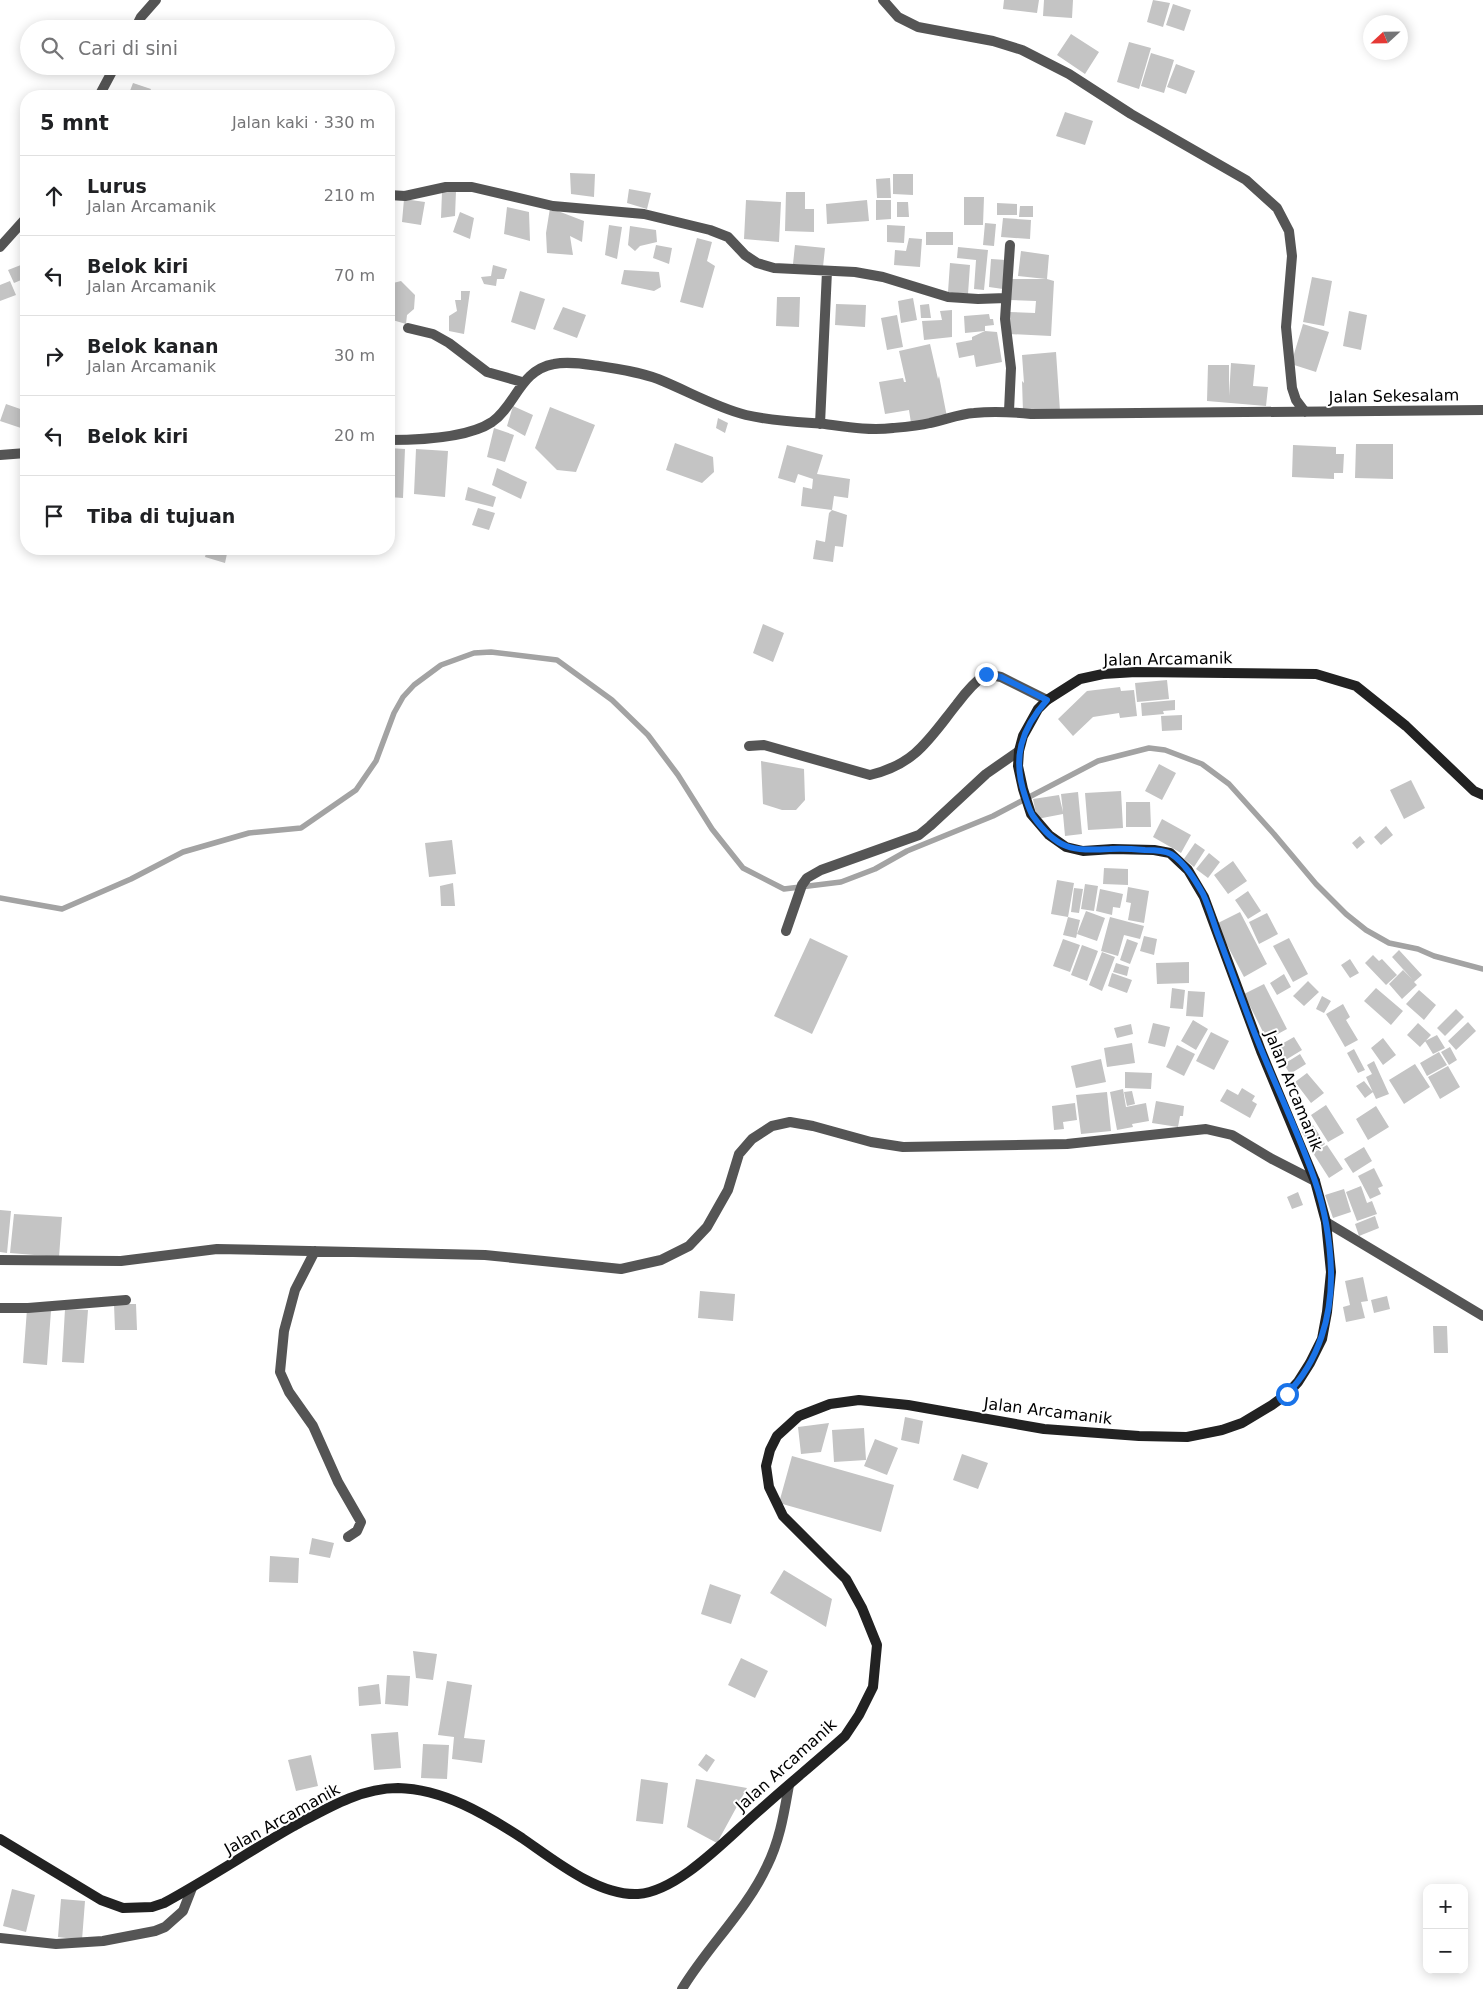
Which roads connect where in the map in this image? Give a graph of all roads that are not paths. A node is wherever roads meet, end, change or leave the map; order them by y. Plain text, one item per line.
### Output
1 (156, 0) edge
2 (882, 0) edge
3 (140, 20) edge
4 (110, 75) edge
5 (102, 90) edge
6 (395, 195) edge
7 (20, 225) edge
8 (1010, 246) dead end
9 (0, 247) edge
10 (827, 271) junction
11 (1006, 298) junction
12 (408, 328) dead end
13 (522, 382) junction
14 (1483, 410) edge
15 (1009, 412) junction
16 (1305, 412) junction
17 (820, 424) junction
18 (395, 440) edge
19 (20, 453) edge
20 (0, 455) edge
21 (1047, 700) junction
22 (749, 746) dead end
23 (1019, 751) junction
24 (1483, 795) edge
25 (786, 931) dead end
26 (1315, 1181) junction
27 (1326, 1222) junction
28 (315, 1251) junction
29 (0, 1260) edge
30 (126, 1300) dead end
31 (0, 1308) edge
32 (1483, 1316) edge
33 (348, 1537) dead end
34 (789, 1785) junction
35 (0, 1838) edge
36 (192, 1888) junction
37 (0, 1938) edge
38 (682, 1989) edge

1 - 3 street
2 - 16 street
4 - 5 street
6 - 10 street
7 - 9 street
8 - 11 street
10 - 11 street
10 - 17 street
11 - 15 street
12 - 13 street
13 - 17 street, Jalan Sekesalam
13 - 18 street
14 - 16 street, Jalan Sekesalam
15 - 16 street, Jalan Sekesalam
15 - 17 street, Jalan Sekesalam
19 - 20 street
21 - 22 street
21 - 23 street, Jalan Arcamanik
21 - 24 street, Jalan Arcamanik
23 - 25 street
23 - 26 street, Jalan Arcamanik
26 - 27 street, Jalan Arcamanik
26 - 28 street
27 - 32 street
27 - 34 street, Jalan Arcamanik
28 - 29 street
28 - 33 street
30 - 31 street
34 - 36 street, Jalan Arcamanik
34 - 38 street
35 - 36 street, Jalan Arcamanik
36 - 37 street

